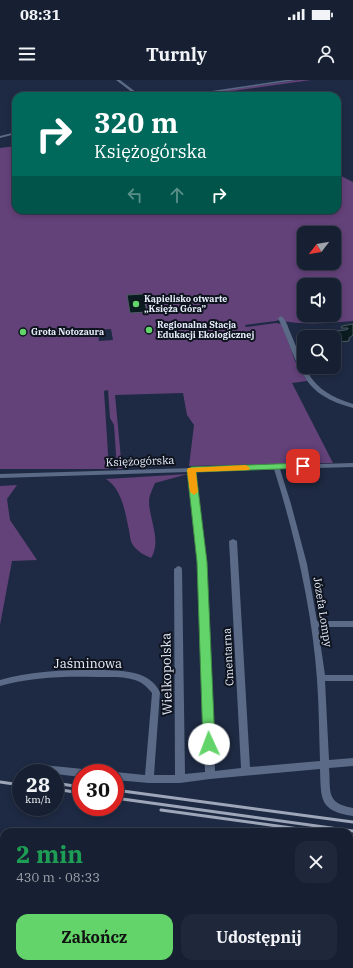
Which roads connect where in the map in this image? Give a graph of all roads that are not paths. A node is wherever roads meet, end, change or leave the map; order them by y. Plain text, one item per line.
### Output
1 (118, 80) edge
2 (295, 80) edge
3 (133, 92) edge
4 (209, 92) edge
5 (12, 134) edge
6 (0, 137) edge
7 (281, 318) dead end
8 (353, 406) edge
9 (353, 465) edge
10 (276, 467) junction
11 (191, 470) junction
12 (0, 476) edge
13 (233, 541) dead end
14 (178, 569) dead end
15 (314, 624) junction
16 (353, 624) edge
17 (321, 678) junction
18 (353, 678) edge
19 (0, 683) edge
20 (353, 762) edge
21 (324, 765) junction
22 (246, 772) junction
23 (210, 775) junction
24 (124, 777) edge
25 (149, 779) junction
26 (180, 779) junction
27 (353, 812) edge

1 - 3 street
2 - 4 main road
5 - 6 main road
7 - 8 street
9 - 10 street, Księżogórska
10 - 11 street, Księżogórska
10 - 15 street, Józefa Lompy
11 - 12 street, Księżogórska
11 - 23 street
13 - 22 street, Cmentarna
14 - 26 street, Wielkopolska
15 - 16 street
15 - 17 street, Józefa Lompy
17 - 18 street
17 - 21 street, Józefa Lompy
19 - 25 street, Jaśminowa
20 - 21 street
21 - 22 street
21 - 27 street, Józefa Lompy
22 - 23 street
23 - 26 street
24 - 25 street
25 - 26 street

